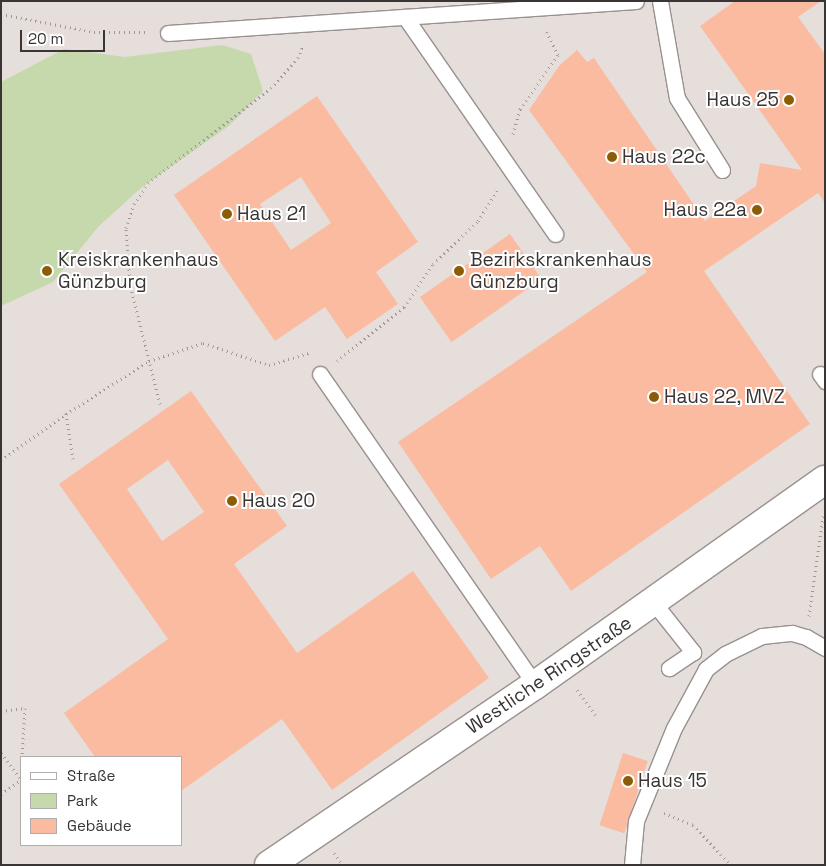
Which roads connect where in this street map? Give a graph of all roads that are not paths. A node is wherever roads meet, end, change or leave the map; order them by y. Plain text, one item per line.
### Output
1 (636, 1) edge
2 (660, 1) edge
3 (405, 17) junction
4 (168, 32) road end
5 (722, 170) dead end
6 (555, 234) dead end
7 (320, 374) road end
8 (825, 480) edge
9 (654, 603) junction
10 (825, 648) edge
11 (670, 668) dead end
12 (535, 686) junction
13 (269, 865) edge
14 (632, 865) edge

1 - 3 lane
2 - 5 lane
3 - 4 lane
3 - 6 lane
7 - 12 lane
8 - 9 street, Westliche Ringstraße
9 - 11 lane
9 - 12 street, Westliche Ringstraße
10 - 14 lane
12 - 13 street, Westliche Ringstraße

